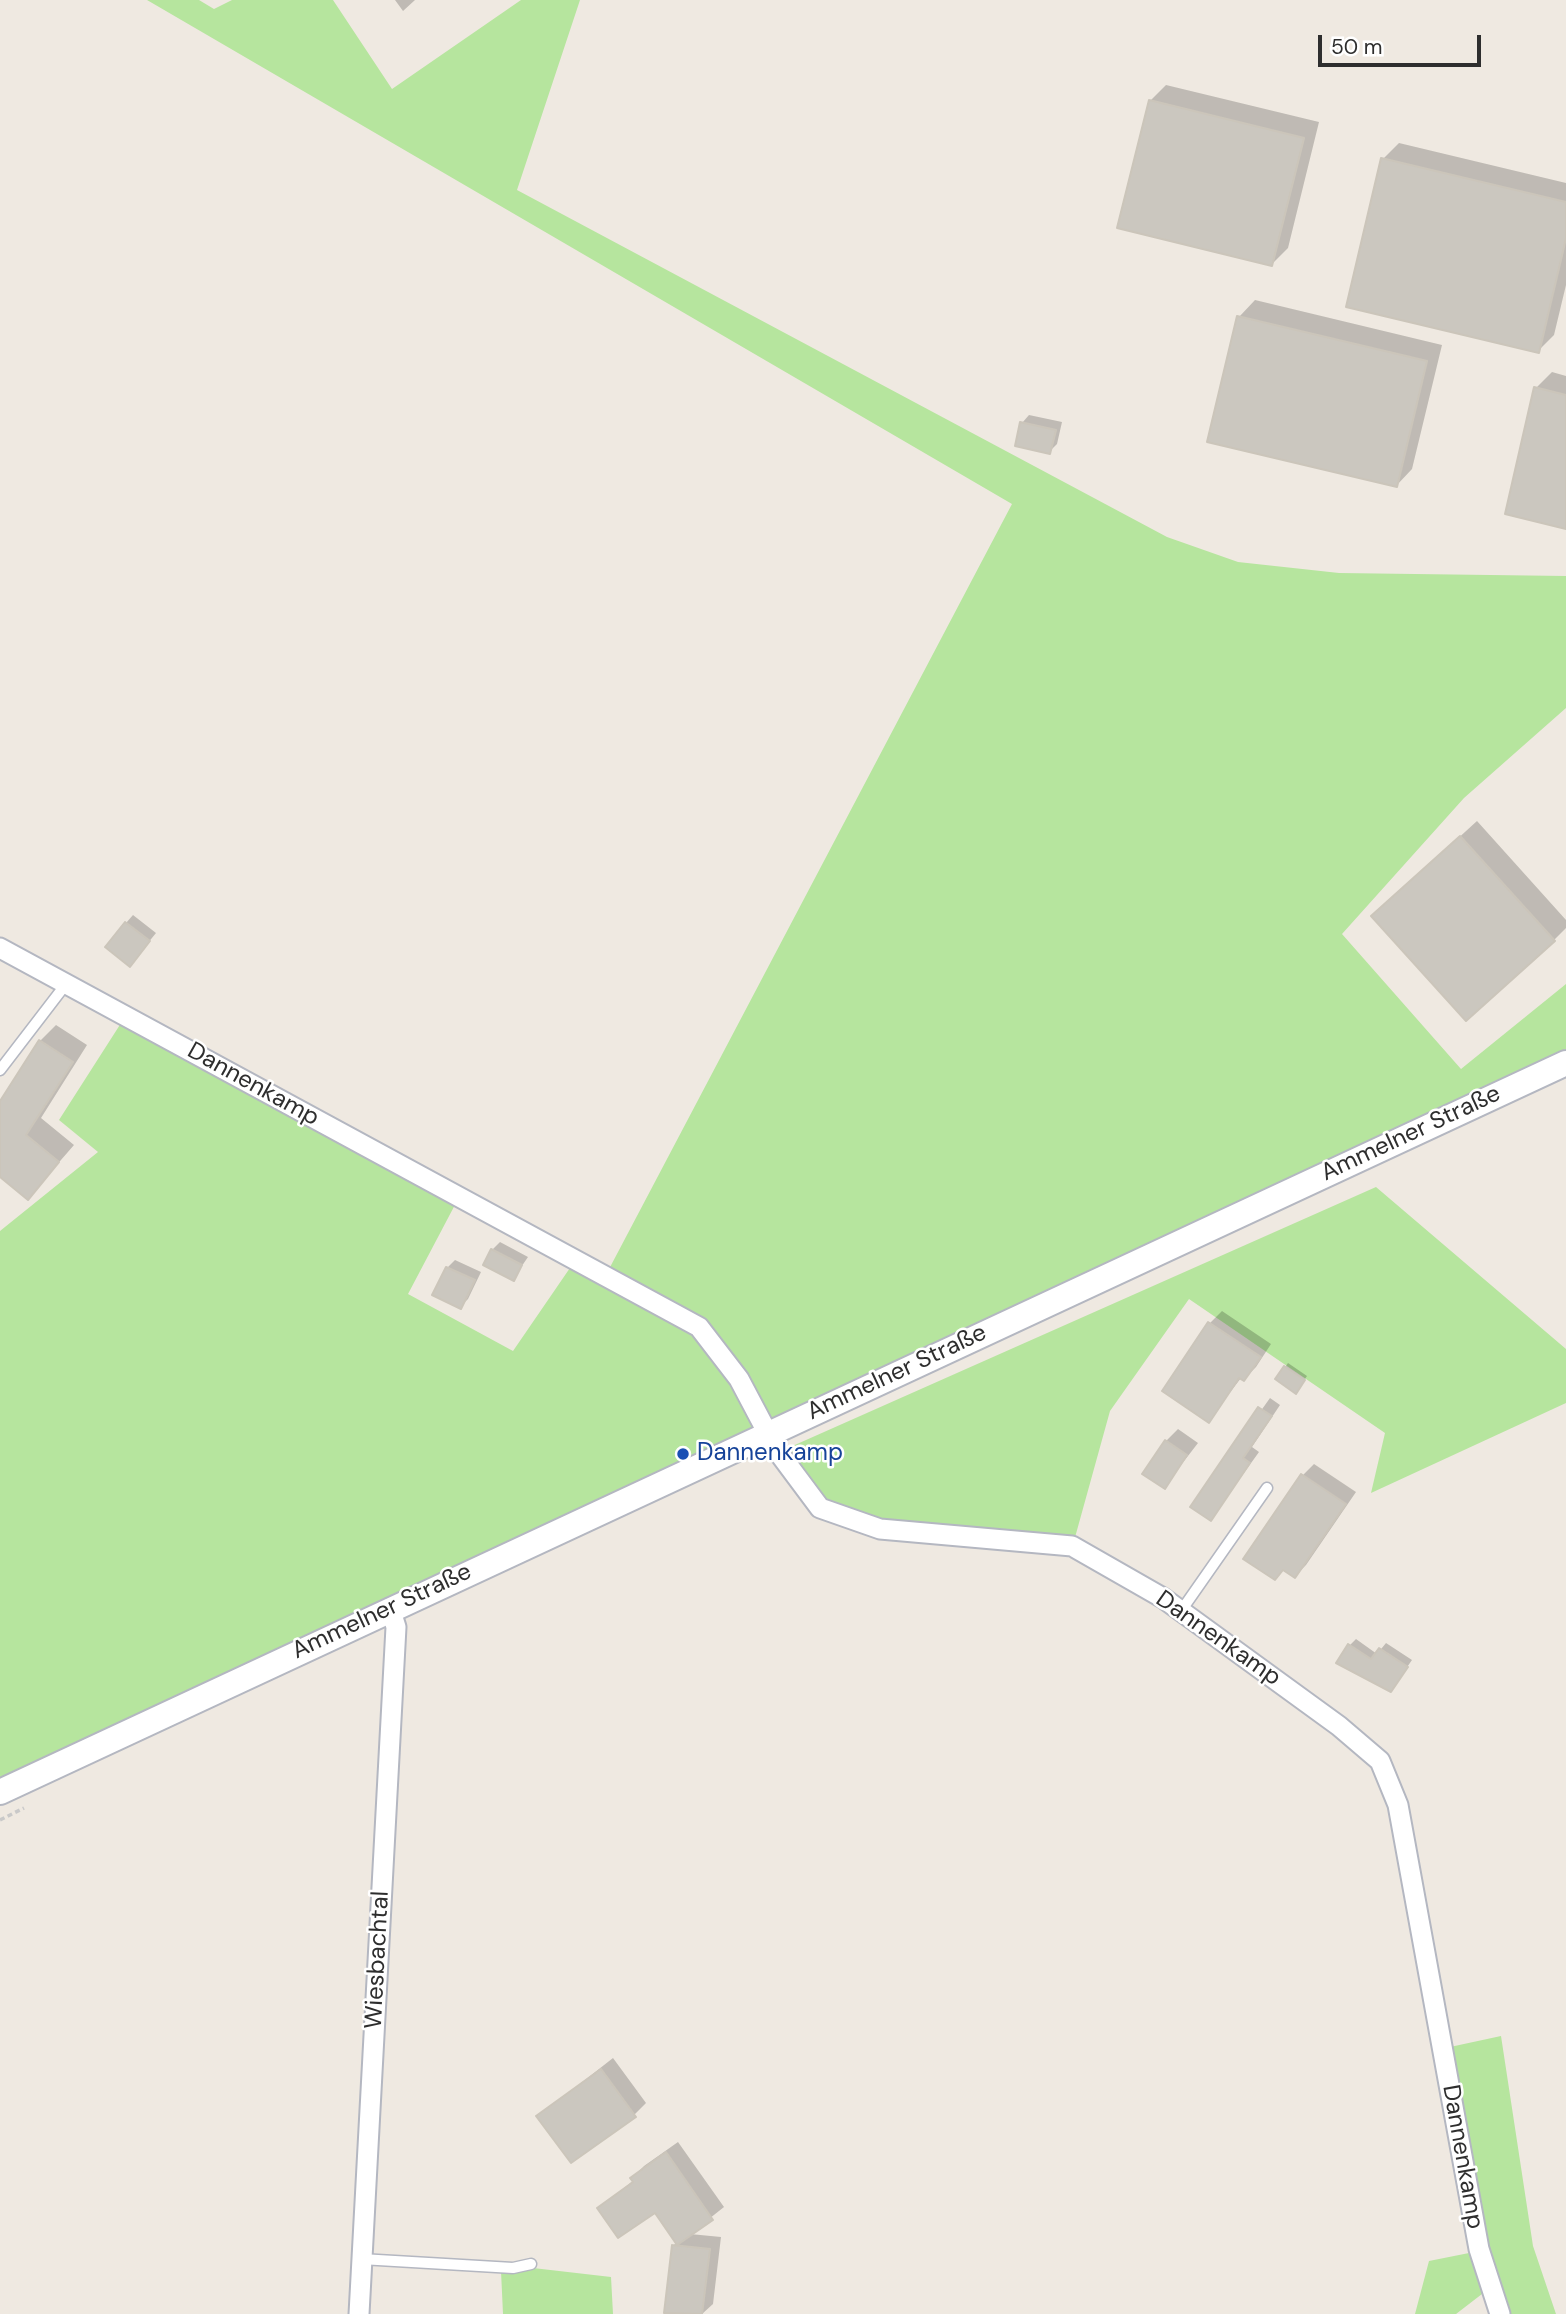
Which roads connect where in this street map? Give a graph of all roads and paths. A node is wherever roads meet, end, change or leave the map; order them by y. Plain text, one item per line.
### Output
1 (0, 948) edge
2 (66, 984) junction
3 (1566, 1063) edge
4 (0, 1070) edge
5 (769, 1432) junction
6 (1267, 1488) dead end
7 (390, 1608) junction
8 (1181, 1611) junction
9 (0, 1792) edge
10 (361, 2259) junction
11 (531, 2264) dead end
12 (359, 2314) edge
13 (1500, 2314) edge

1 - 2 street, Dannenkamp
2 - 4 lane
2 - 5 street, Dannenkamp
3 - 5 street, Ammelner Straße
5 - 7 street, Ammelner Straße
5 - 8 street, Dannenkamp
6 - 8 lane
7 - 9 street, Ammelner Straße
7 - 10 street, Wiesbachtal
8 - 13 street, Dannenkamp
10 - 11 lane
10 - 12 street, Wiesbachtal

